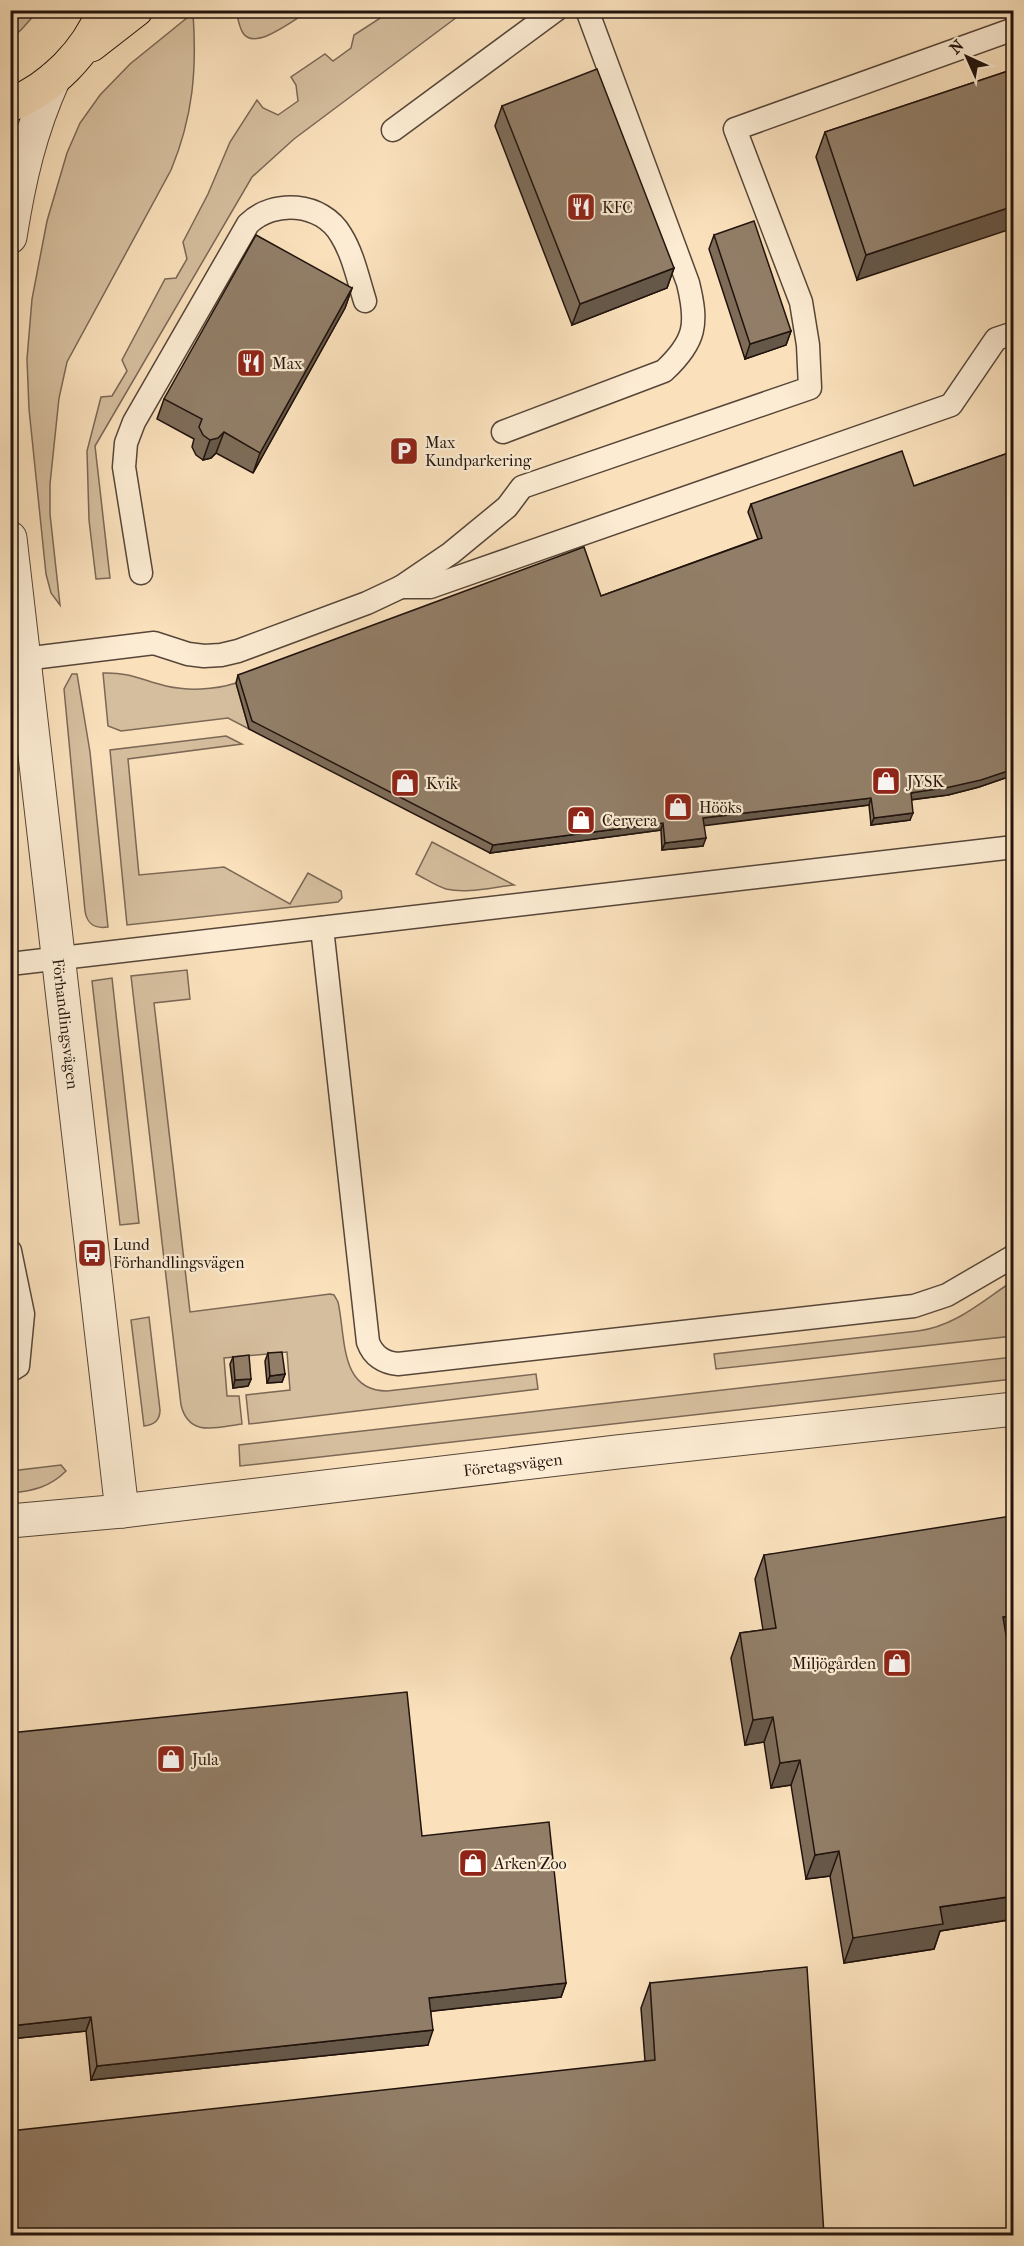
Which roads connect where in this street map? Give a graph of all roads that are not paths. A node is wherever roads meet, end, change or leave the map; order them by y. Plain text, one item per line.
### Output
1 (104, 10) edge
2 (136, 10) edge
3 (556, 10) edge
4 (587, 10) edge
5 (1014, 29) edge
6 (77, 56) junction
7 (54, 78) junction
8 (10, 105) edge
9 (393, 130) dead end
10 (10, 237) edge
11 (365, 300) dead end
12 (1014, 333) edge
13 (502, 432) dead end
14 (10, 538) edge
15 (141, 573) dead end
16 (401, 587) junction
17 (19, 641) edge
18 (1014, 848) edge
19 (322, 928) junction
20 (58, 958) junction
21 (10, 964) edge
22 (10, 1251) edge
23 (1014, 1256) edge
24 (10, 1371) edge
25 (1014, 1409) edge
26 (122, 1511) junction
27 (10, 1521) edge

1 - 6 main road
2 - 6 main road
3 - 9 lane
4 - 13 lane
5 - 16 lane
6 - 7 main road
7 - 8 main road
7 - 10 street
11 - 15 lane
12 - 16 lane
14 - 17 street, Förhandlingsvägen
16 - 17 lane
17 - 20 street, Förhandlingsvägen
18 - 19 lane
19 - 20 lane
19 - 23 lane
20 - 21 lane
20 - 26 street, Förhandlingsvägen
22 - 24 lane
25 - 26 street, Företagsvägen
26 - 27 street, Företagsvägen

